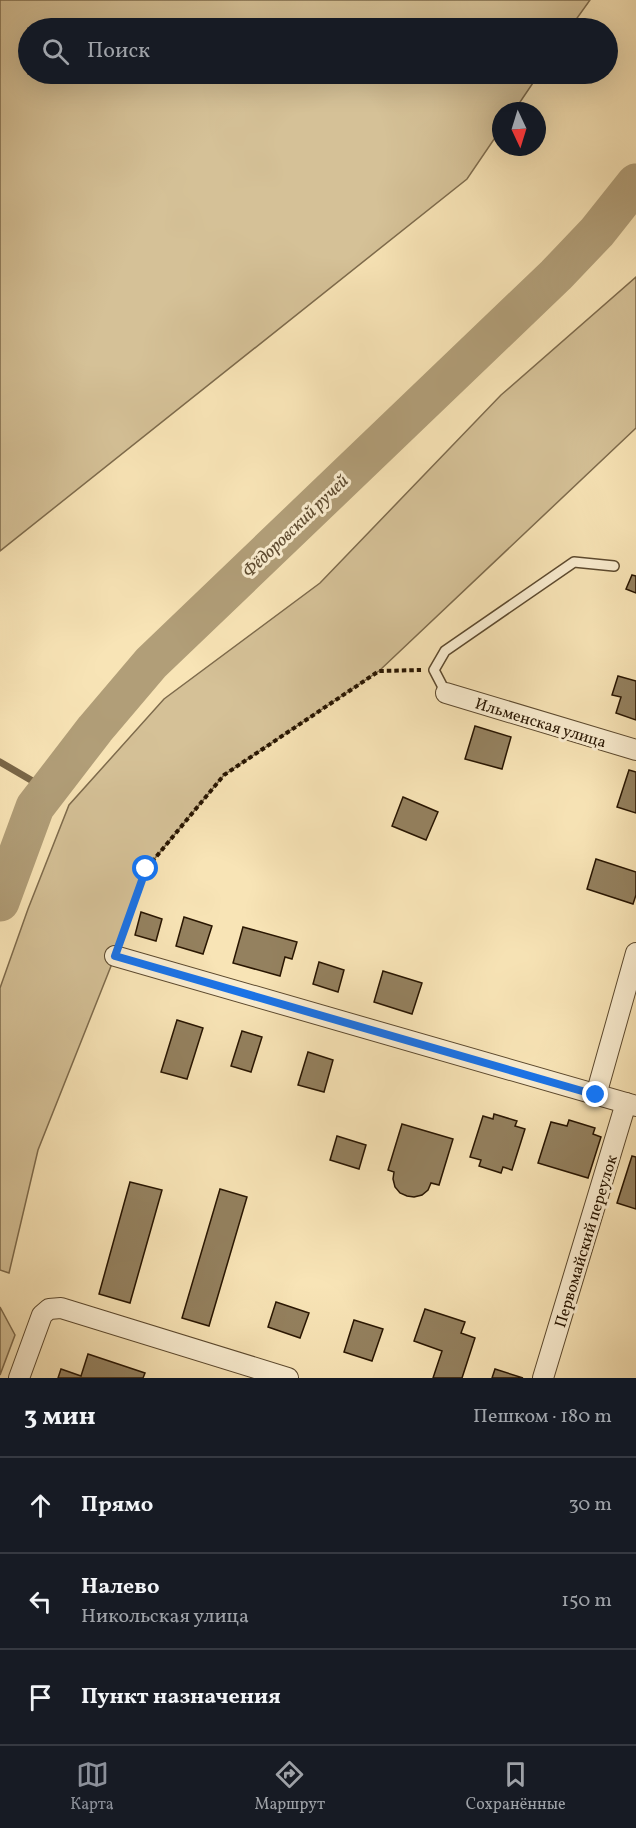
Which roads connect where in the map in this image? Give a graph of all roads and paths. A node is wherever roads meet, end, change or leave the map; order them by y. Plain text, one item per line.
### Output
1 (614, 566) dead end
2 (434, 670) junction
3 (446, 693) joint
4 (636, 750) edge
5 (636, 953) edge
6 (115, 956) joint
7 (596, 1095) junction
8 (631, 1105) edge
9 (19, 1378) edge
10 (288, 1378) edge
11 (543, 1378) edge

1 - 2 lane
2 - 3 lane
2 - 6 path
3 - 4 street, Ильменская улица
5 - 7 street
6 - 7 street
7 - 8 street
8 - 11 street, Первомайский переулок
9 - 10 street

